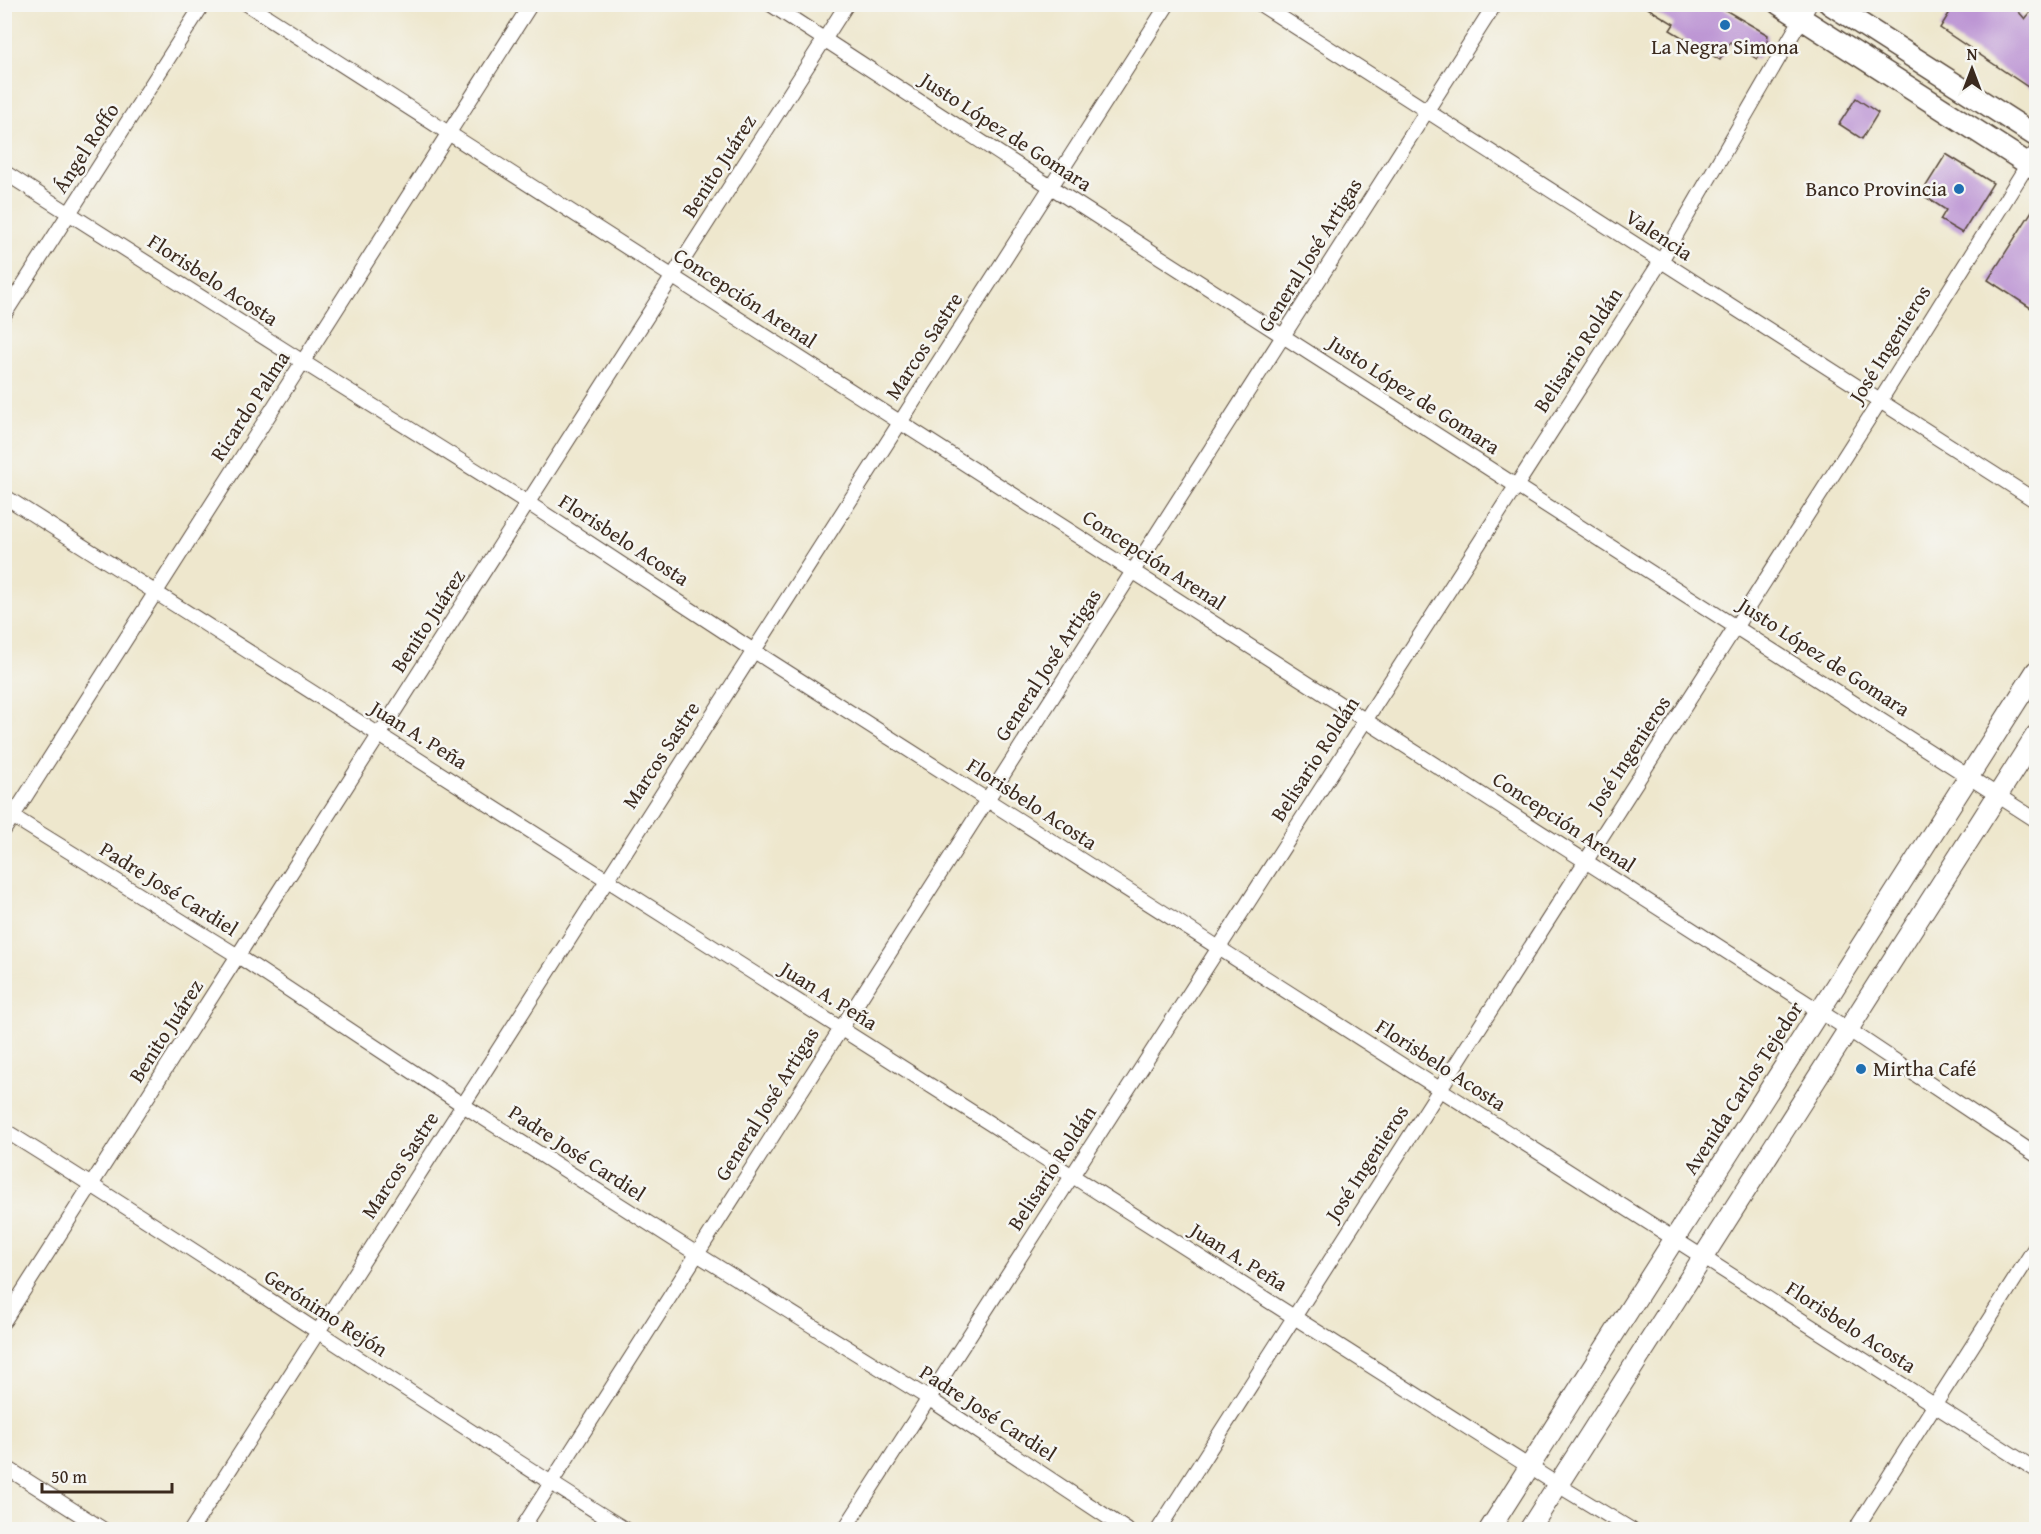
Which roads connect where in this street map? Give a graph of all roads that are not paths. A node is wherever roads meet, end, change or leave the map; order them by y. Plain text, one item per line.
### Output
1 (203, 4) edge
2 (247, 4) edge
3 (531, 4) edge
4 (770, 4) edge
5 (847, 4) edge
6 (1168, 4) edge
7 (1260, 4) edge
8 (1495, 4) edge
9 (1779, 4) edge
10 (1830, 4) edge
11 (1806, 12) edge
12 (825, 39) junction
13 (1426, 111) junction
14 (449, 134) junction
15 (2037, 136) edge
16 (2034, 161) edge
17 (4, 172) edge
18 (1051, 187) junction
19 (69, 214) junction
20 (1660, 261) junction
21 (673, 277) junction
22 (4, 315) edge
23 (1283, 336) junction
24 (303, 363) junction
25 (1880, 401) junction
26 (900, 422) junction
27 (1516, 485) junction
28 (4, 496) edge
29 (2037, 501) edge
30 (528, 503) junction
31 (1133, 571) junction
32 (156, 592) junction
33 (1736, 626) junction
34 (754, 651) junction
35 (2037, 671) edge
36 (1365, 720) junction
37 (380, 735) junction
38 (2037, 735) edge
39 (1970, 776) junction
40 (1999, 794) junction
41 (987, 800) junction
42 (9, 814) edge
43 (2037, 820) edge
44 (4, 830) edge
45 (1585, 861) junction
46 (607, 879) junction
47 (1218, 948) junction
48 (238, 956) junction
49 (1820, 1011) junction
50 (840, 1028) junction
51 (1849, 1030) junction
52 (1440, 1089) junction
53 (463, 1105) junction
54 (4, 1130) edge
55 (2037, 1155) edge
56 (1072, 1175) junction
57 (92, 1185) junction
58 (1674, 1239) junction
59 (2037, 1246) edge
60 (697, 1254) junction
61 (1703, 1257) junction
62 (1294, 1316) junction
63 (4, 1321) edge
64 (317, 1333) junction
65 (928, 1398) junction
66 (1935, 1405) junction
67 (4, 1466) edge
68 (1530, 1466) junction
69 (2037, 1470) edge
70 (551, 1483) junction
71 (1558, 1485) junction
72 (104, 1530) edge
73 (191, 1530) edge
74 (521, 1530) edge
75 (626, 1530) edge
76 (844, 1530) edge
77 (1127, 1530) edge
78 (1158, 1530) edge
79 (1489, 1530) edge
80 (1529, 1530) edge
81 (1632, 1530) edge
82 (1855, 1530) edge

1 - 19 street, Ángel Roffo
2 - 14 street, Concepción Arenal
3 - 14 street, Ricardo Palma
4 - 12 street, Justo López de Gomara
5 - 12 street, Benito Juárez
6 - 18 street, Marcos Sastre
7 - 13 street, Valencia
8 - 13 street, General José Artigas
9 - 11 main road
10 - 15 main road
11 - 16 main road
11 - 20 street, Belisario Roldán
12 - 18 street, Justo López de Gomara
12 - 21 street, Benito Juárez
13 - 20 street, Valencia
13 - 23 street, General José Artigas
14 - 21 street, Concepción Arenal
14 - 24 street, Ricardo Palma
16 - 25 street, José Ingenieros
17 - 19 street, Florisbelo Acosta
18 - 23 street, Justo López de Gomara
18 - 26 street, Marcos Sastre
19 - 22 street, Ángel Roffo
19 - 24 street, Florisbelo Acosta
20 - 25 street, Valencia
20 - 27 street, Belisario Roldán
21 - 26 street, Concepción Arenal
21 - 30 street, Benito Juárez
23 - 27 street, Justo López de Gomara
23 - 31 street, General José Artigas
24 - 30 street, Florisbelo Acosta
24 - 32 street, Ricardo Palma
25 - 29 street, Valencia
25 - 33 street, José Ingenieros
26 - 31 street, Concepción Arenal
26 - 34 street, Marcos Sastre
27 - 33 street, Justo López de Gomara
27 - 36 street, Belisario Roldán
28 - 32 street, Juan A. Peña
30 - 34 street, Florisbelo Acosta
30 - 37 street, Benito Juárez
31 - 36 street, Concepción Arenal
31 - 41 street, General José Artigas
32 - 37 street, Juan A. Peña
32 - 42 street, Ricardo Palma
33 - 39 street, Justo López de Gomara
33 - 45 street, José Ingenieros
34 - 41 street, Florisbelo Acosta
34 - 46 street, Marcos Sastre
35 - 39 main road, Avenida Carlos Tejedor
36 - 45 street, Concepción Arenal
36 - 47 street, Belisario Roldán
37 - 46 street, Juan A. Peña
37 - 48 street, Benito Juárez
38 - 40 main road
39 - 40 street, Justo López de Gomara
39 - 49 main road, Avenida Carlos Tejedor
40 - 43 street, Justo López de Gomara
40 - 51 main road
41 - 47 street, Florisbelo Acosta
41 - 50 street, General José Artigas
42 - 44 street, Ricardo Palma
42 - 48 street, Padre José Cardiel
45 - 49 street, Concepción Arenal
45 - 52 street, José Ingenieros
46 - 50 street, Juan A. Peña
46 - 53 street, Marcos Sastre
47 - 52 street, Florisbelo Acosta
47 - 56 street, Belisario Roldán
48 - 53 street, Padre José Cardiel
48 - 57 street, Benito Juárez
49 - 51 street, Concepción Arenal
49 - 58 main road, Avenida Carlos Tejedor
50 - 56 street, Juan A. Peña
50 - 60 street, General José Artigas
51 - 55 street, Concepción Arenal
51 - 61 main road
52 - 58 street, Florisbelo Acosta
52 - 62 street, José Ingenieros
53 - 60 street, Padre José Cardiel
53 - 64 street, Marcos Sastre
54 - 57 street, Gerónimo Rejón
56 - 62 street, Juan A. Peña
56 - 65 street, Belisario Roldán
57 - 63 street, Benito Juárez
57 - 64 street, Gerónimo Rejón
58 - 61 street, Florisbelo Acosta
58 - 68 main road, Avenida Carlos Tejedor
59 - 66 street
60 - 65 street, Padre José Cardiel
60 - 70 street, General José Artigas
61 - 66 street, Florisbelo Acosta
61 - 71 main road
62 - 68 street, Juan A. Peña
62 - 78 street, José Ingenieros
64 - 70 street, Gerónimo Rejón
64 - 73 street, Marcos Sastre
65 - 76 street, Belisario Roldán
65 - 77 street, Padre José Cardiel
66 - 69 street, Florisbelo Acosta
66 - 82 street
67 - 72 street
68 - 71 street, Juan A. Peña
68 - 79 main road, Avenida Carlos Tejedor
70 - 74 street, General José Artigas
70 - 75 street, Gerónimo Rejón
71 - 80 main road
71 - 81 street, Juan A. Peña

